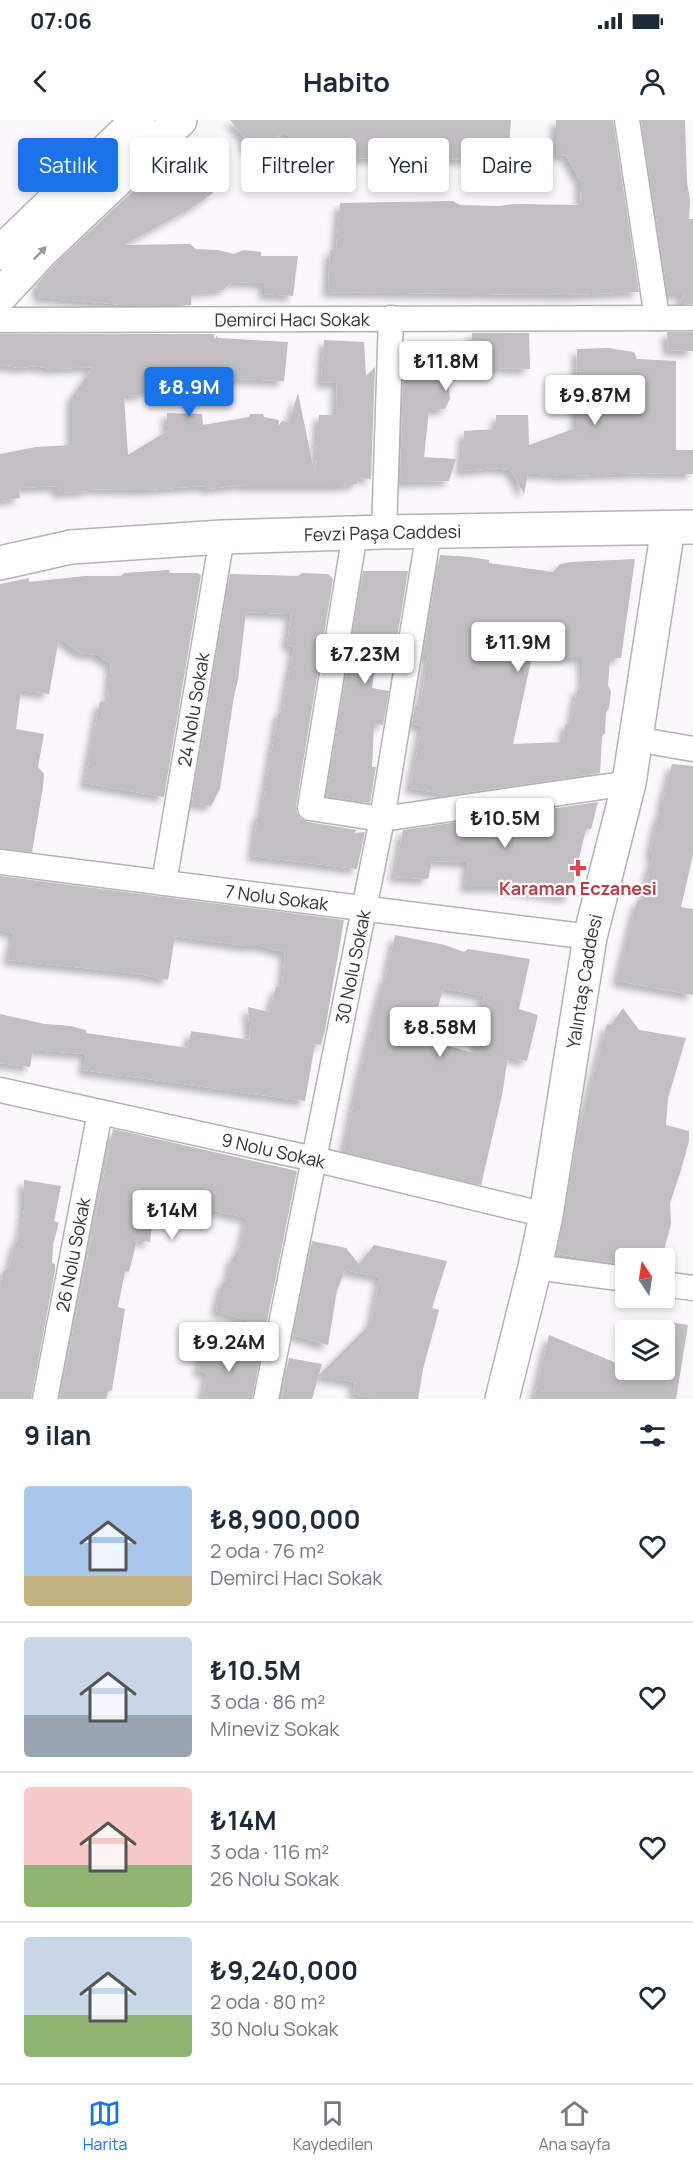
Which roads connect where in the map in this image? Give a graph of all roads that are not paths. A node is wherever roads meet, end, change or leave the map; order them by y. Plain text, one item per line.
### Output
1 (138, 120) edge
2 (180, 120) edge
3 (627, 120) edge
4 (0, 253) edge
5 (0, 296) edge
6 (391, 318) junction
7 (657, 318) junction
8 (693, 318) edge
9 (0, 320) edge
10 (681, 528) edge
11 (429, 531) junction
12 (369, 532) junction
13 (222, 537) junction
14 (0, 545) edge
15 (71, 547) junction
16 (0, 563) edge
17 (636, 739) junction
18 (693, 749) edge
19 (629, 783) junction
20 (382, 819) junction
21 (0, 862) edge
22 (164, 883) junction
23 (364, 908) junction
24 (590, 937) junction
25 (0, 1090) edge
26 (100, 1112) junction
27 (314, 1160) junction
28 (546, 1215) junction
29 (535, 1267) junction
30 (615, 1278) edge
31 (675, 1286) edge
32 (693, 1288) edge
33 (45, 1399) edge
34 (266, 1399) edge
35 (501, 1399) edge

1 - 4 main road
5 -> 2 main road
3 - 7 street
6 - 7 street, Demirci Hacı Sokak
6 - 9 street, Demirci Hacı Sokak
6 - 12 street
7 - 8 street, Demirci Hacı Sokak
10 - 11 main road, Fevzi Paşa Caddesi
10 - 17 main road, Yalıntaş Caddesi
11 - 12 main road, Fevzi Paşa Caddesi
11 - 20 street, 30 Nolu Sokak
12 - 13 main road, Fevzi Paşa Caddesi
12 - 20 street
13 - 15 main road, Fevzi Paşa Caddesi
13 - 22 street, 24 Nolu Sokak
14 - 15 main road, Fevzi Paşa Caddesi
15 - 16 main road, Fevzi Paşa Caddesi
17 - 18 street
17 - 19 main road, Yalıntaş Caddesi
19 - 20 street
19 - 24 main road, Yalıntaş Caddesi
20 - 23 street, 30 Nolu Sokak
21 - 22 street, 7 Nolu Sokak
22 - 23 street, 7 Nolu Sokak
23 - 24 street, 7 Nolu Sokak
23 - 27 street, 30 Nolu Sokak
24 - 28 main road, Yalıntaş Caddesi
25 - 26 street, 9 Nolu Sokak
26 - 27 street, 9 Nolu Sokak
26 - 33 street, 26 Nolu Sokak
27 - 28 street, 9 Nolu Sokak
27 - 34 street, 30 Nolu Sokak
28 - 29 main road, Yalıntaş Caddesi
29 - 30 street
29 - 35 main road, Yalıntaş Caddesi
31 - 32 street

